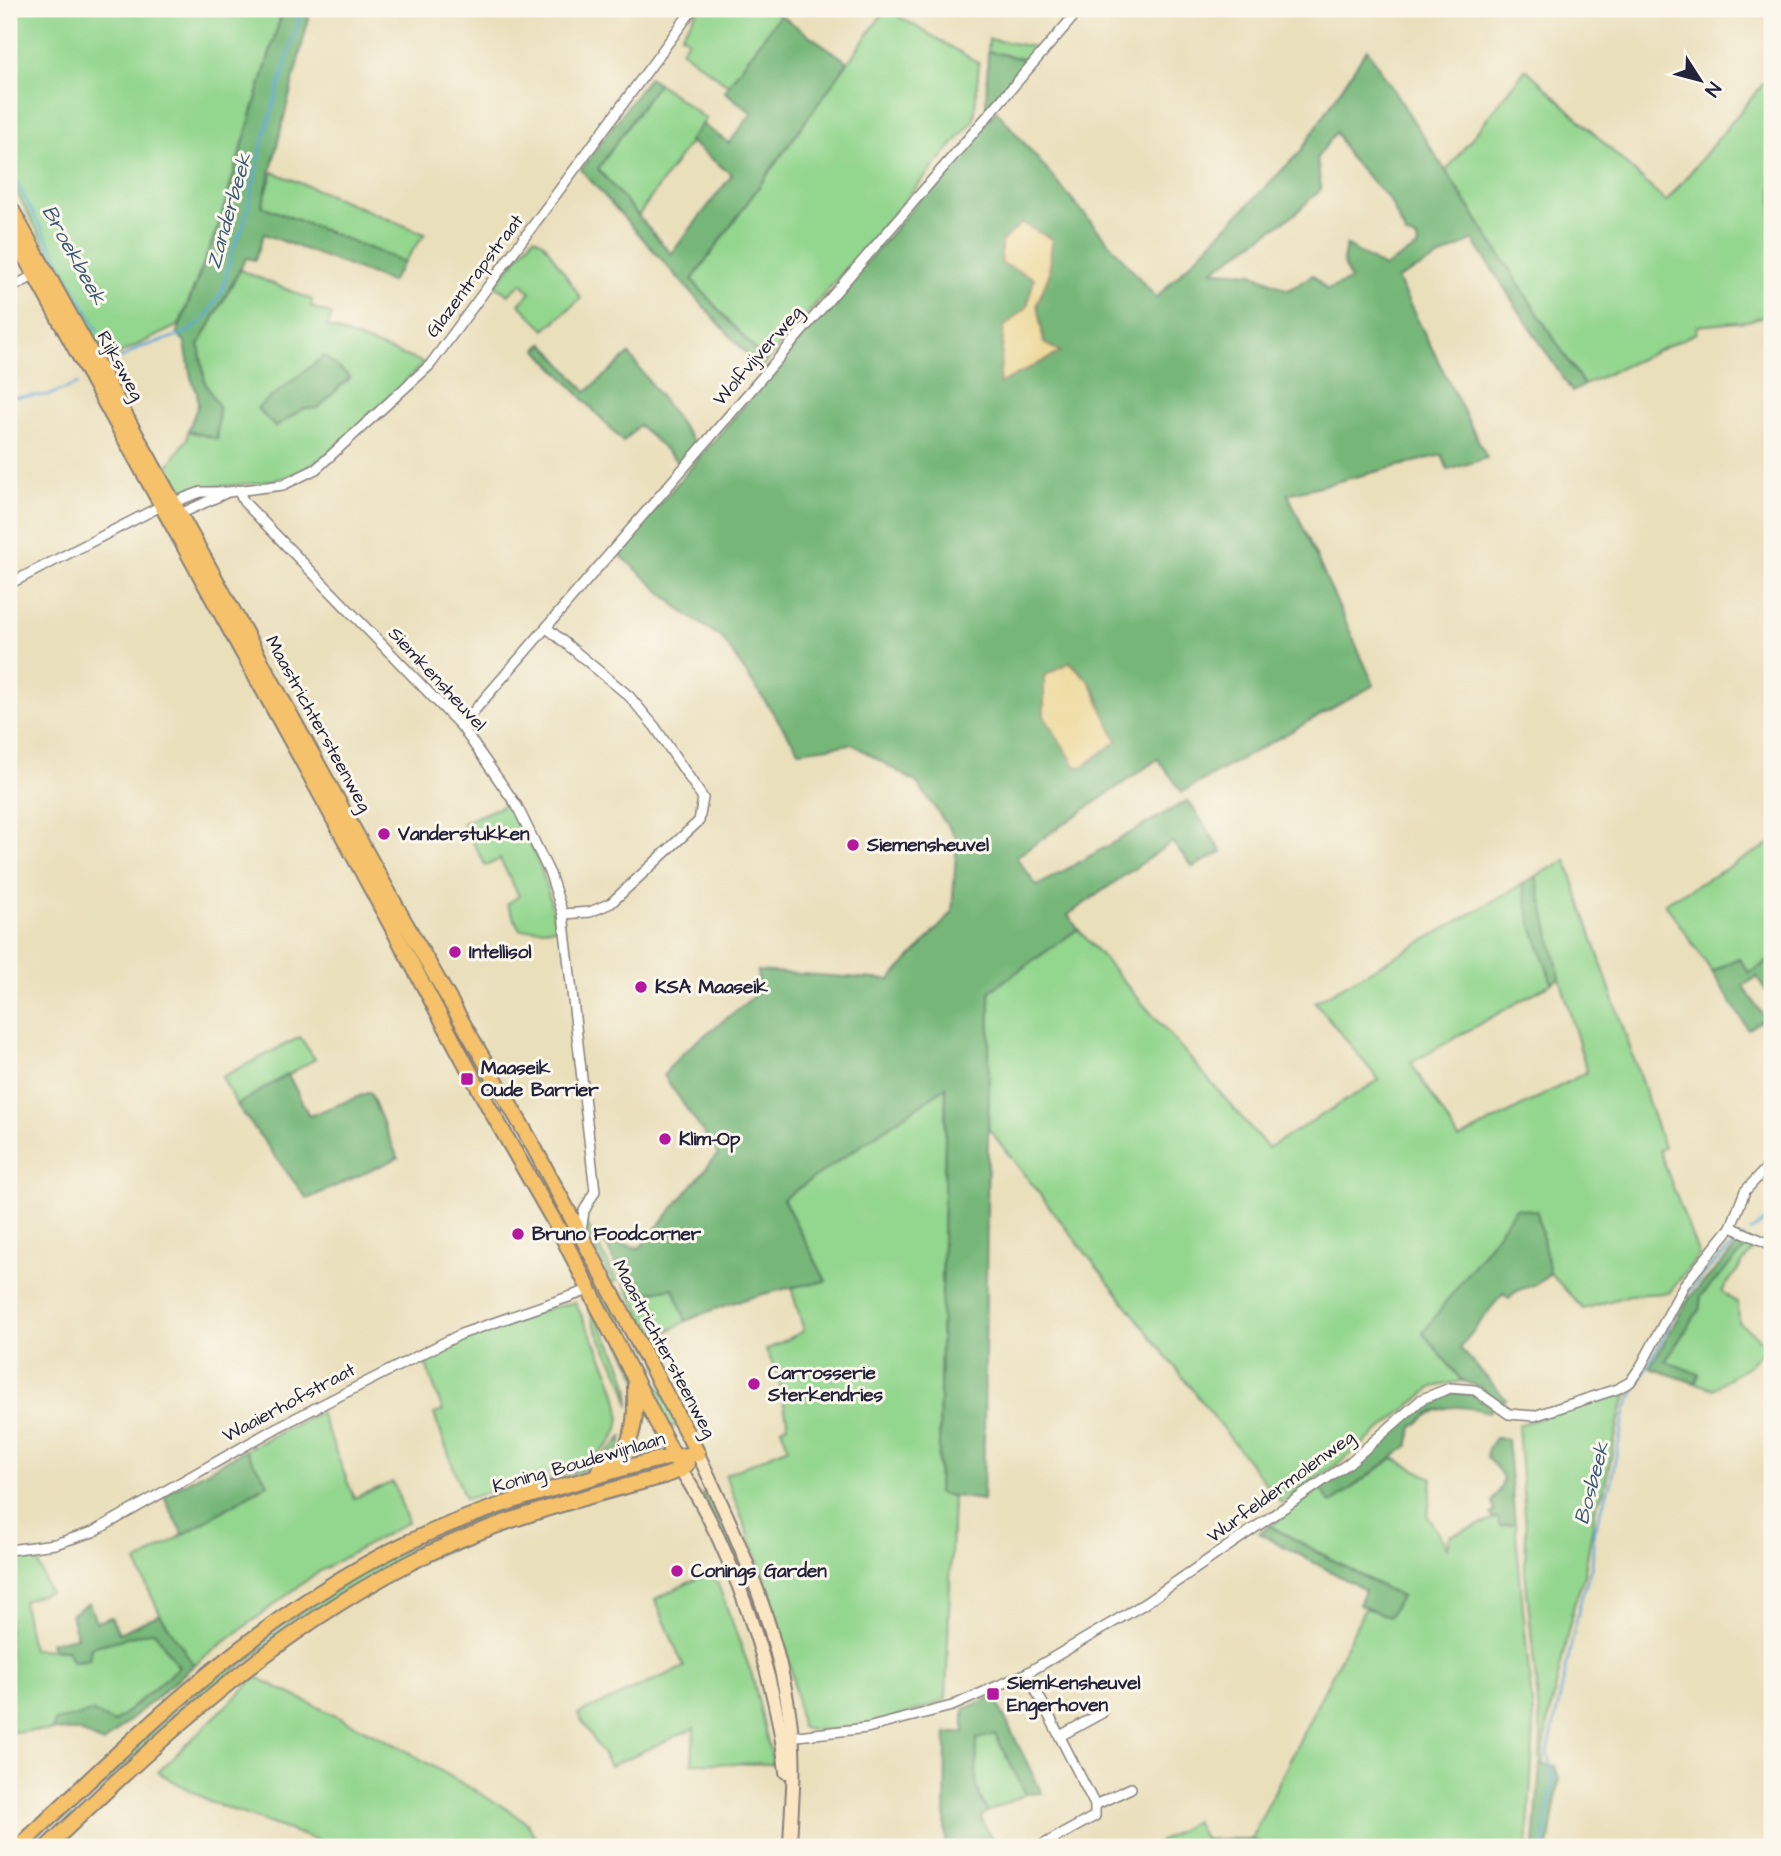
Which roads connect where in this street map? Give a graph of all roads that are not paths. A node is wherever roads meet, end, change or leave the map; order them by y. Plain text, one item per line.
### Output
1 (693, 9) edge
2 (1080, 9) edge
3 (9, 205) edge
4 (9, 228) edge
5 (35, 275) junction
6 (9, 289) edge
7 (151, 474) junction
8 (239, 490) junction
9 (228, 492) junction
10 (172, 507) junction
11 (9, 584) edge
12 (547, 628) junction
13 (461, 726) junction
14 (563, 914) junction
15 (478, 1047) junction
16 (456, 1049) junction
17 (1772, 1162) edge
18 (567, 1208) junction
19 (584, 1210) junction
20 (1731, 1227) junction
21 (581, 1233) junction
22 (1772, 1245) edge
23 (589, 1290) junction
24 (635, 1385) junction
25 (698, 1454) junction
26 (673, 1456) junction
27 (681, 1470) junction
28 (538, 1492) junction
29 (9, 1550) edge
30 (780, 1665) junction
31 (765, 1670) junction
32 (1027, 1673) junction
33 (1102, 1713) dead end
34 (1060, 1736) junction
35 (787, 1737) junction
36 (1131, 1788) dead end
37 (1095, 1805) junction
38 (19, 1847) edge
39 (47, 1847) edge
40 (790, 1847) edge
41 (1038, 1847) edge

1 - 8 street, Glazentrapstraat
2 - 12 street, Wolfvijverweg
3 - 7 main road, Rijksweg
4 - 5 main road, Rijksweg
5 - 6 street
5 - 7 main road, Rijksweg
7 - 10 main road, Maastrichtersteenweg
8 - 9 street, Glazentrapstraat
8 - 13 street, Siemkensheuvel
9 - 10 street, Glazentrapstraat
9 - 10 street, Glazentrapstraat
10 - 11 street
10 - 15 main road, Maastrichtersteenweg
10 - 16 main road, Maastrichtersteenweg
12 - 13 street, Wolfvijverweg
12 - 14 street
13 - 14 street, Siemkensheuvel
14 - 19 street, Siemkensheuvel
15 - 16 main road
15 - 18 main road, Maastrichtersteenweg
16 - 23 main road, Maastrichtersteenweg
17 - 20 street, Wurfeldermolenweg
18 - 19 street
18 - 21 main road, Maastrichtersteenweg
19 - 21 street, Siemkensheuvel
20 - 22 street
20 - 32 street, Wurfeldermolenweg
21 - 25 main road, Maastrichtersteenweg
23 - 24 main road, Maastrichtersteenweg
23 - 29 street, Waaierhofstraat
24 - 26 main road, Maastrichtersteenweg
24 - 28 main road
25 - 26 main road, Koning Boudewijnlaan
25 - 27 main road, Koning Boudewijnlaan
25 - 30 main road, Maastrichtersteenweg
26 - 27 main road, Maastrichtersteenweg
26 - 28 main road, Koning Boudewijnlaan
27 - 31 main road, Maastrichtersteenweg
27 - 39 main road, Koning Boudewijnlaan
28 - 38 main road, Koning Boudewijnlaan
30 - 31 street
30 - 35 main road, Maastrichtersteenweg
31 - 35 main road, Maastrichtersteenweg
32 - 34 street
32 - 35 street, Wurfeldermolenweg
33 - 34 street
34 - 37 street
35 - 40 main road, Maastrichtersteenweg
36 - 37 street
37 - 41 street

